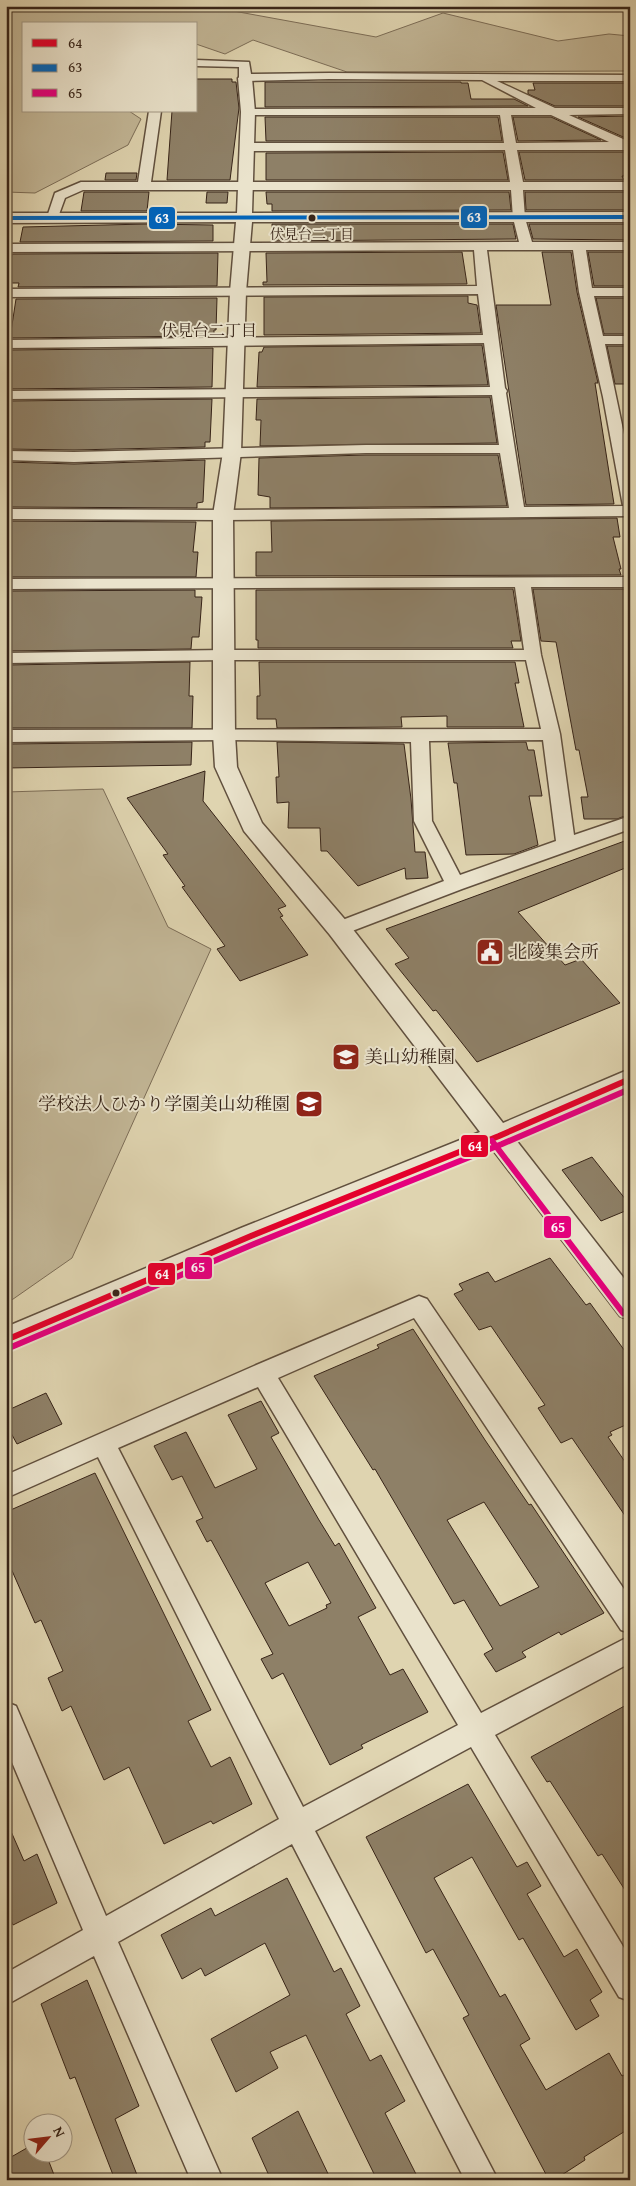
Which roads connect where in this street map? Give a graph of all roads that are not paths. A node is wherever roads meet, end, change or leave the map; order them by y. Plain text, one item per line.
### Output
1 (198, 63) edge
2 (480, 76) junction
3 (245, 78) junction
4 (630, 78) edge
5 (630, 111) edge
6 (156, 112) edge
7 (248, 112) junction
8 (504, 112) junction
9 (554, 112) junction
10 (510, 146) junction
11 (629, 146) edge
12 (248, 147) junction
13 (247, 185) junction
14 (144, 186) junction
15 (517, 186) junction
16 (630, 186) edge
17 (53, 217) junction
18 (244, 217) junction
19 (630, 217) edge
20 (6, 218) edge
21 (519, 218) junction
22 (242, 246) junction
23 (480, 246) junction
24 (526, 246) junction
25 (579, 246) junction
26 (630, 246) edge
27 (6, 248) edge
28 (484, 290) junction
29 (238, 292) junction
30 (586, 292) junction
31 (630, 292) edge
32 (6, 293) edge
33 (490, 339) junction
34 (596, 340) junction
35 (630, 340) edge
36 (236, 342) junction
37 (6, 344) edge
38 (500, 391) junction
39 (234, 395) junction
40 (6, 396) edge
41 (508, 449) junction
42 (624, 450) edge
43 (232, 452) junction
44 (6, 455) edge
45 (630, 506) edge
46 (630, 511) edge
47 (517, 512) junction
48 (6, 514) edge
49 (223, 515) junction
50 (522, 582) junction
51 (630, 582) edge
52 (222, 583) junction
53 (6, 584) edge
54 (225, 655) junction
55 (533, 655) junction
56 (6, 658) edge
57 (224, 734) junction
58 (552, 734) junction
59 (6, 736) edge
60 (420, 736) junction
61 (630, 822) edge
62 (566, 844) junction
63 (455, 884) junction
64 (340, 929) junction
65 (630, 1079) edge
66 (499, 1136) junction
67 (630, 1308) edge
68 (6, 1340) edge
69 (262, 1373) junction
70 (103, 1443) junction
71 (6, 1487) edge
72 (630, 1621) edge
73 (630, 1649) edge
74 (6, 1715) edge
75 (476, 1730) junction
76 (297, 1825) junction
77 (100, 1936) junction
78 (630, 1986) edge
79 (6, 1990) edge
80 (208, 2180) edge
81 (482, 2180) edge

1 - 3 street
2 - 3 street
2 - 4 street
2 - 9 street
3 - 7 street
5 - 9 street
6 - 14 street
7 - 8 street
7 - 12 street
8 - 9 street
8 - 10 street
9 - 11 street
10 - 11 street
10 - 12 street
10 - 15 street
12 - 13 street
13 - 14 street
13 - 15 street
13 - 18 street
14 - 17 street
15 - 16 street
15 - 21 street
17 - 18 street
17 - 20 street
18 - 21 street
18 - 22 street
19 - 21 street
21 - 24 street
22 - 23 street
22 - 27 street
22 - 29 street
23 - 24 street
23 - 28 street
24 - 25 street
25 - 26 street
25 - 30 street
28 - 29 street
28 - 33 street
29 - 32 street
29 - 36 street
30 - 31 street
30 - 34 street
33 - 36 street
33 - 38 street
34 - 35 street
34 - 42 street
36 - 37 street
36 - 39 street
38 - 39 street
38 - 41 street
39 - 40 street
39 - 43 street
41 - 43 street
41 - 47 street
42 - 45 street
43 - 44 street
43 - 49 street
46 - 47 street
47 - 49 street
48 - 49 street
49 - 52 street
50 - 51 street
50 - 52 street
50 - 55 street
52 - 53 street
52 - 54 street
54 - 55 street
54 - 56 street
54 - 57 street
55 - 58 street
57 - 59 street
57 - 60 street
57 - 64 street
58 - 60 street
58 - 62 street
60 - 63 street
61 - 62 street
62 - 63 street
63 - 64 street
64 - 66 street
65 - 66 street
66 - 67 street
66 - 68 street
69 - 70 street
69 - 72 street
69 - 75 street
70 - 71 street
70 - 76 street
73 - 75 street
74 - 77 street
75 - 76 street
75 - 78 street
76 - 77 street
76 - 81 street
77 - 79 street
77 - 80 street

